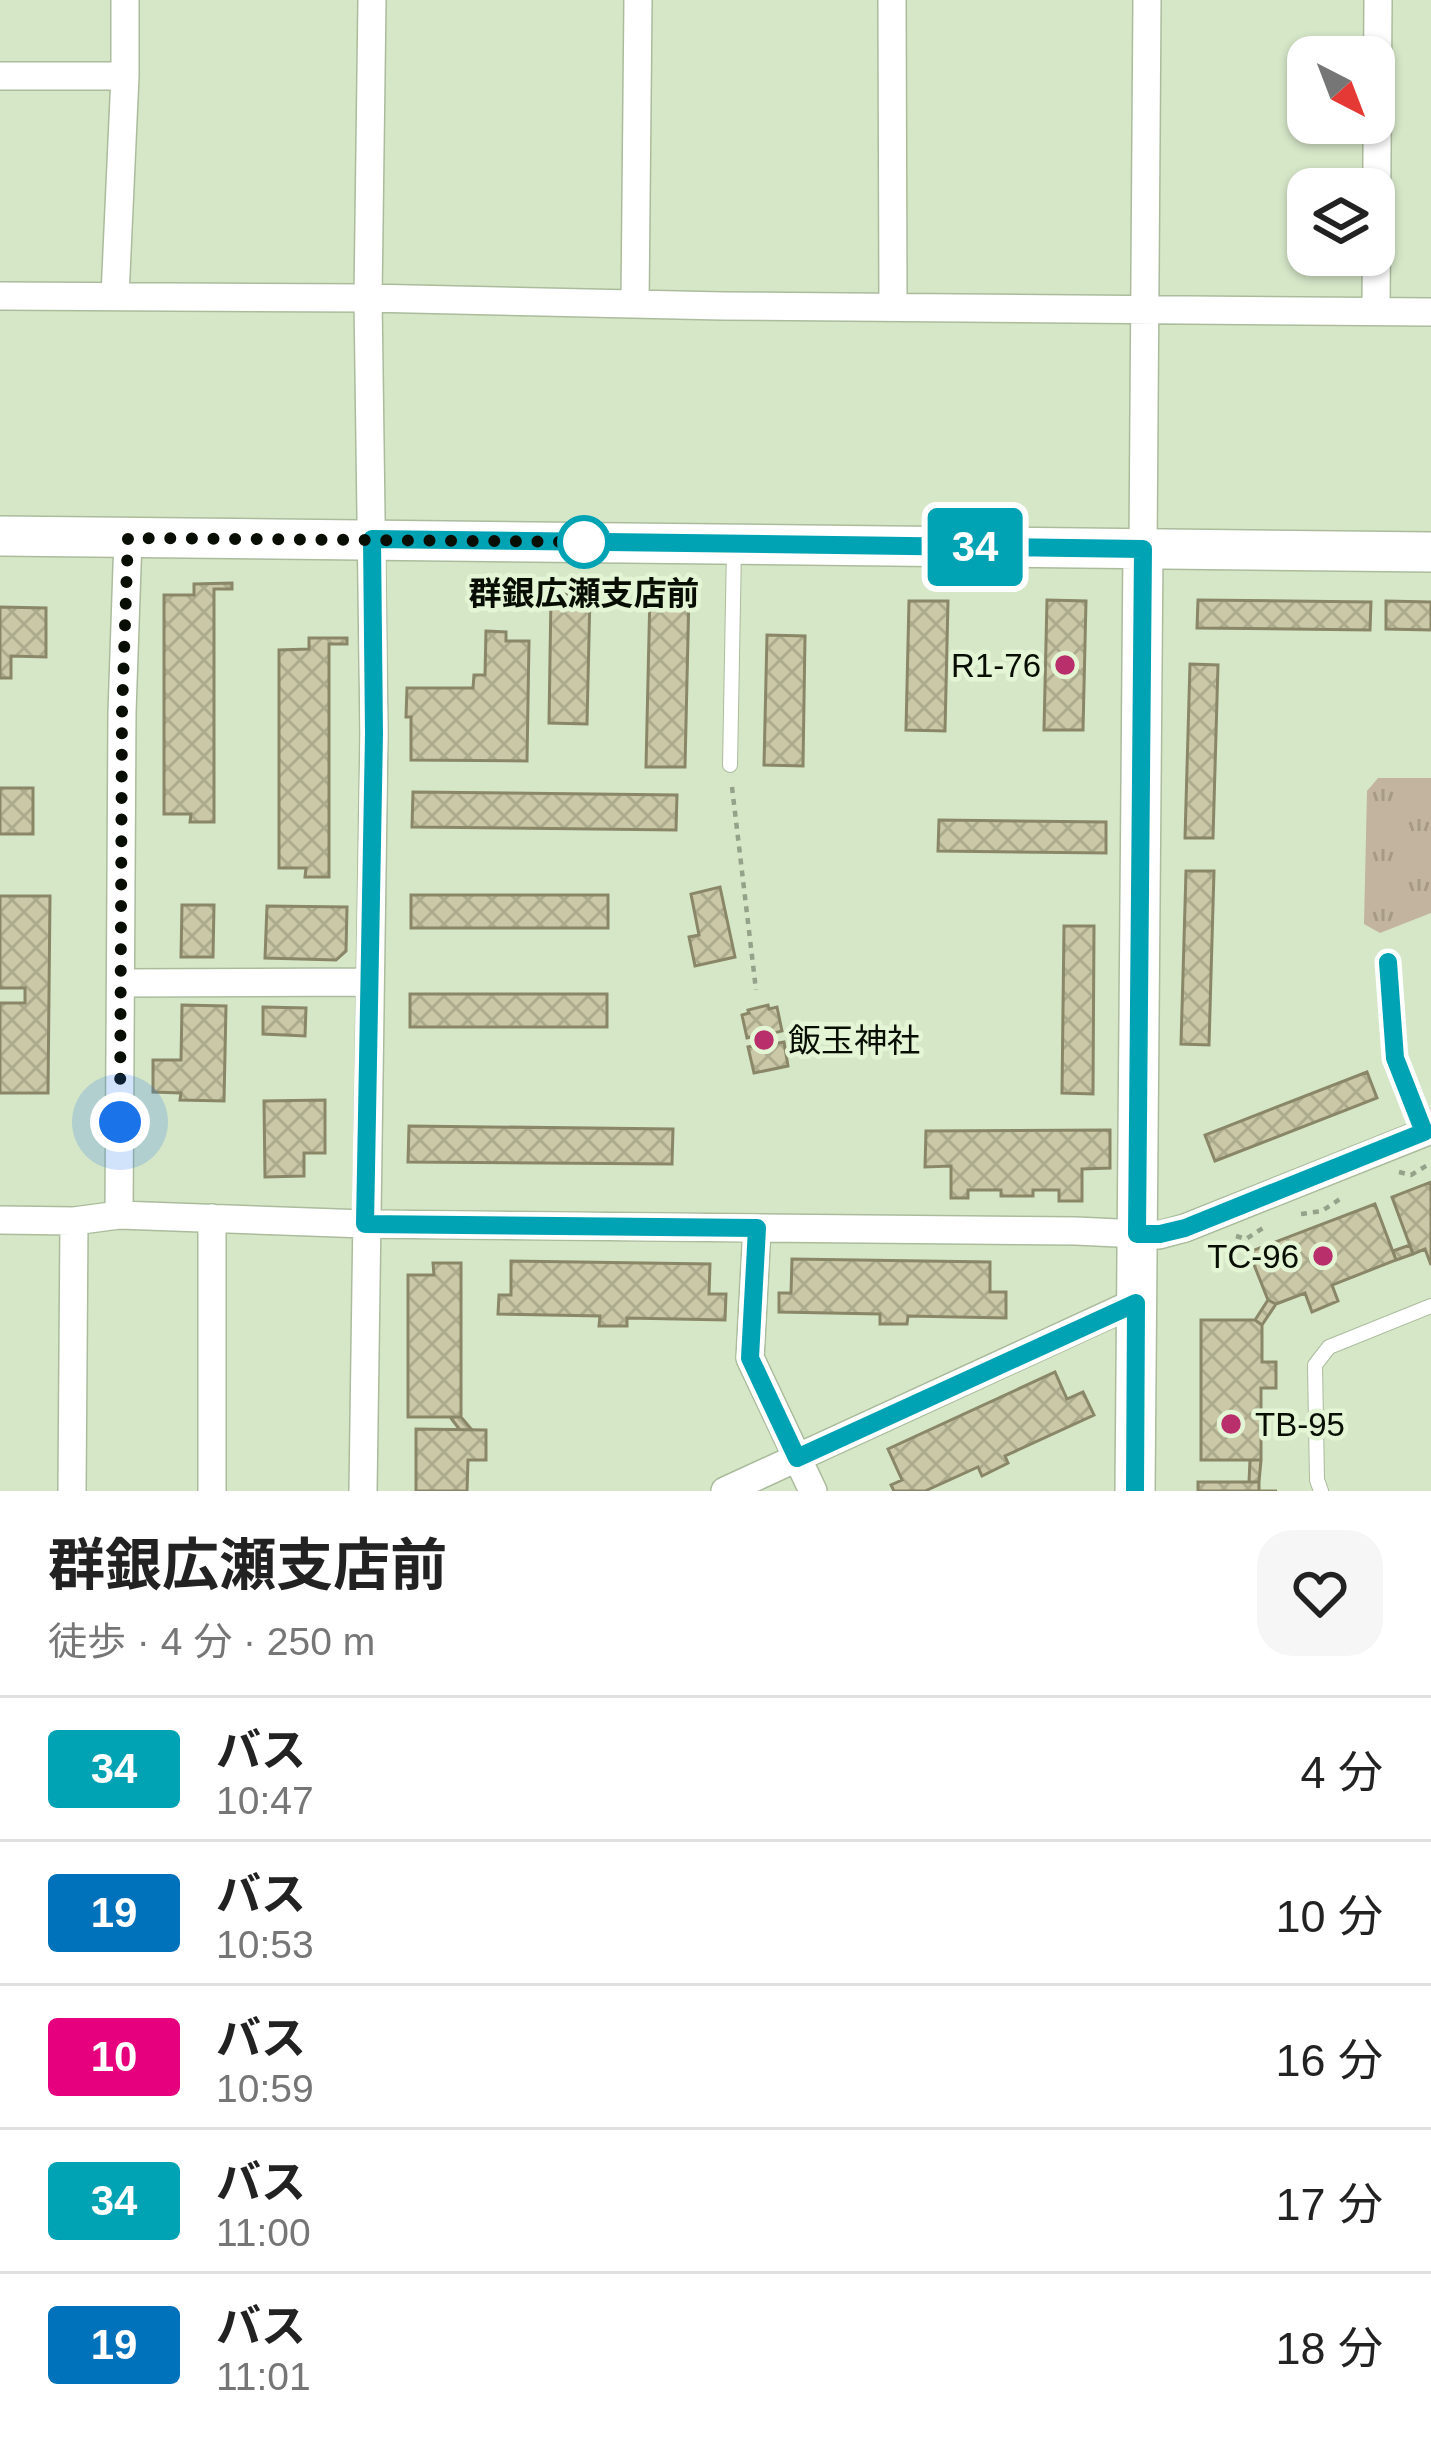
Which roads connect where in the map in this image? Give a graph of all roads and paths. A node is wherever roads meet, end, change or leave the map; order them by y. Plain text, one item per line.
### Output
1 (125, 0) edge
2 (372, 0) edge
3 (638, 0) edge
4 (892, 0) edge
5 (1147, 0) edge
6 (1378, 0) edge
7 (0, 76) edge
8 (125, 76) junction
9 (0, 296) edge
10 (115, 296) junction
11 (368, 298) junction
12 (635, 304) junction
13 (893, 305) junction
14 (1146, 309) junction
15 (1376, 311) junction
16 (1431, 312) edge
17 (0, 536) edge
18 (128, 538) junction
19 (372, 539) junction
20 (734, 544) junction
21 (1143, 549) junction
22 (1431, 552) edge
23 (730, 765) joint
24 (1388, 962) dead end
25 (370, 982) junction
26 (122, 983) junction
27 (755, 990) dead end
28 (1428, 1131) edge
29 (1431, 1163) edge
30 (1399, 1172) dead end
31 (1344, 1194) dead end
32 (1298, 1214) dead end
33 (118, 1215) junction
34 (212, 1218) junction
35 (0, 1220) edge
36 (74, 1221) junction
37 (1269, 1223) dead end
38 (365, 1224) junction
39 (757, 1228) junction
40 (1137, 1234) junction
41 (1228, 1234) dead end
42 (1136, 1303) junction
43 (1431, 1306) edge
44 (797, 1458) junction
45 (72, 1491) edge
46 (212, 1491) edge
47 (363, 1491) edge
48 (725, 1491) edge
49 (813, 1491) edge
50 (1135, 1491) edge
51 (1322, 1491) edge

1 - 8 street
2 - 11 street
3 - 12 street
4 - 13 street
5 - 14 street
6 - 15 street
7 - 8 street
8 - 10 street
9 - 10 street
10 - 11 street
11 - 12 street
11 - 19 street
12 - 13 street
13 - 14 street
14 - 15 street
14 - 21 street
15 - 16 street
17 - 18 street
18 - 19 street
18 - 26 street
19 - 20 street
19 - 25 street
20 - 21 street
20 - 23 lane
21 - 22 street
21 - 40 street
23 - 27 path
24 - 28 lane
25 - 26 street
25 - 38 street
26 - 33 street
28 - 40 street
29 - 30 path
31 - 32 path
33 - 34 street
33 - 36 street
34 - 38 street
34 - 46 street
35 - 36 street
36 - 45 street
37 - 41 path
38 - 39 street
38 - 47 street
39 - 40 street
39 - 44 street
40 - 42 street
42 - 44 street
42 - 50 street
43 - 51 lane
44 - 48 street
44 - 49 street

